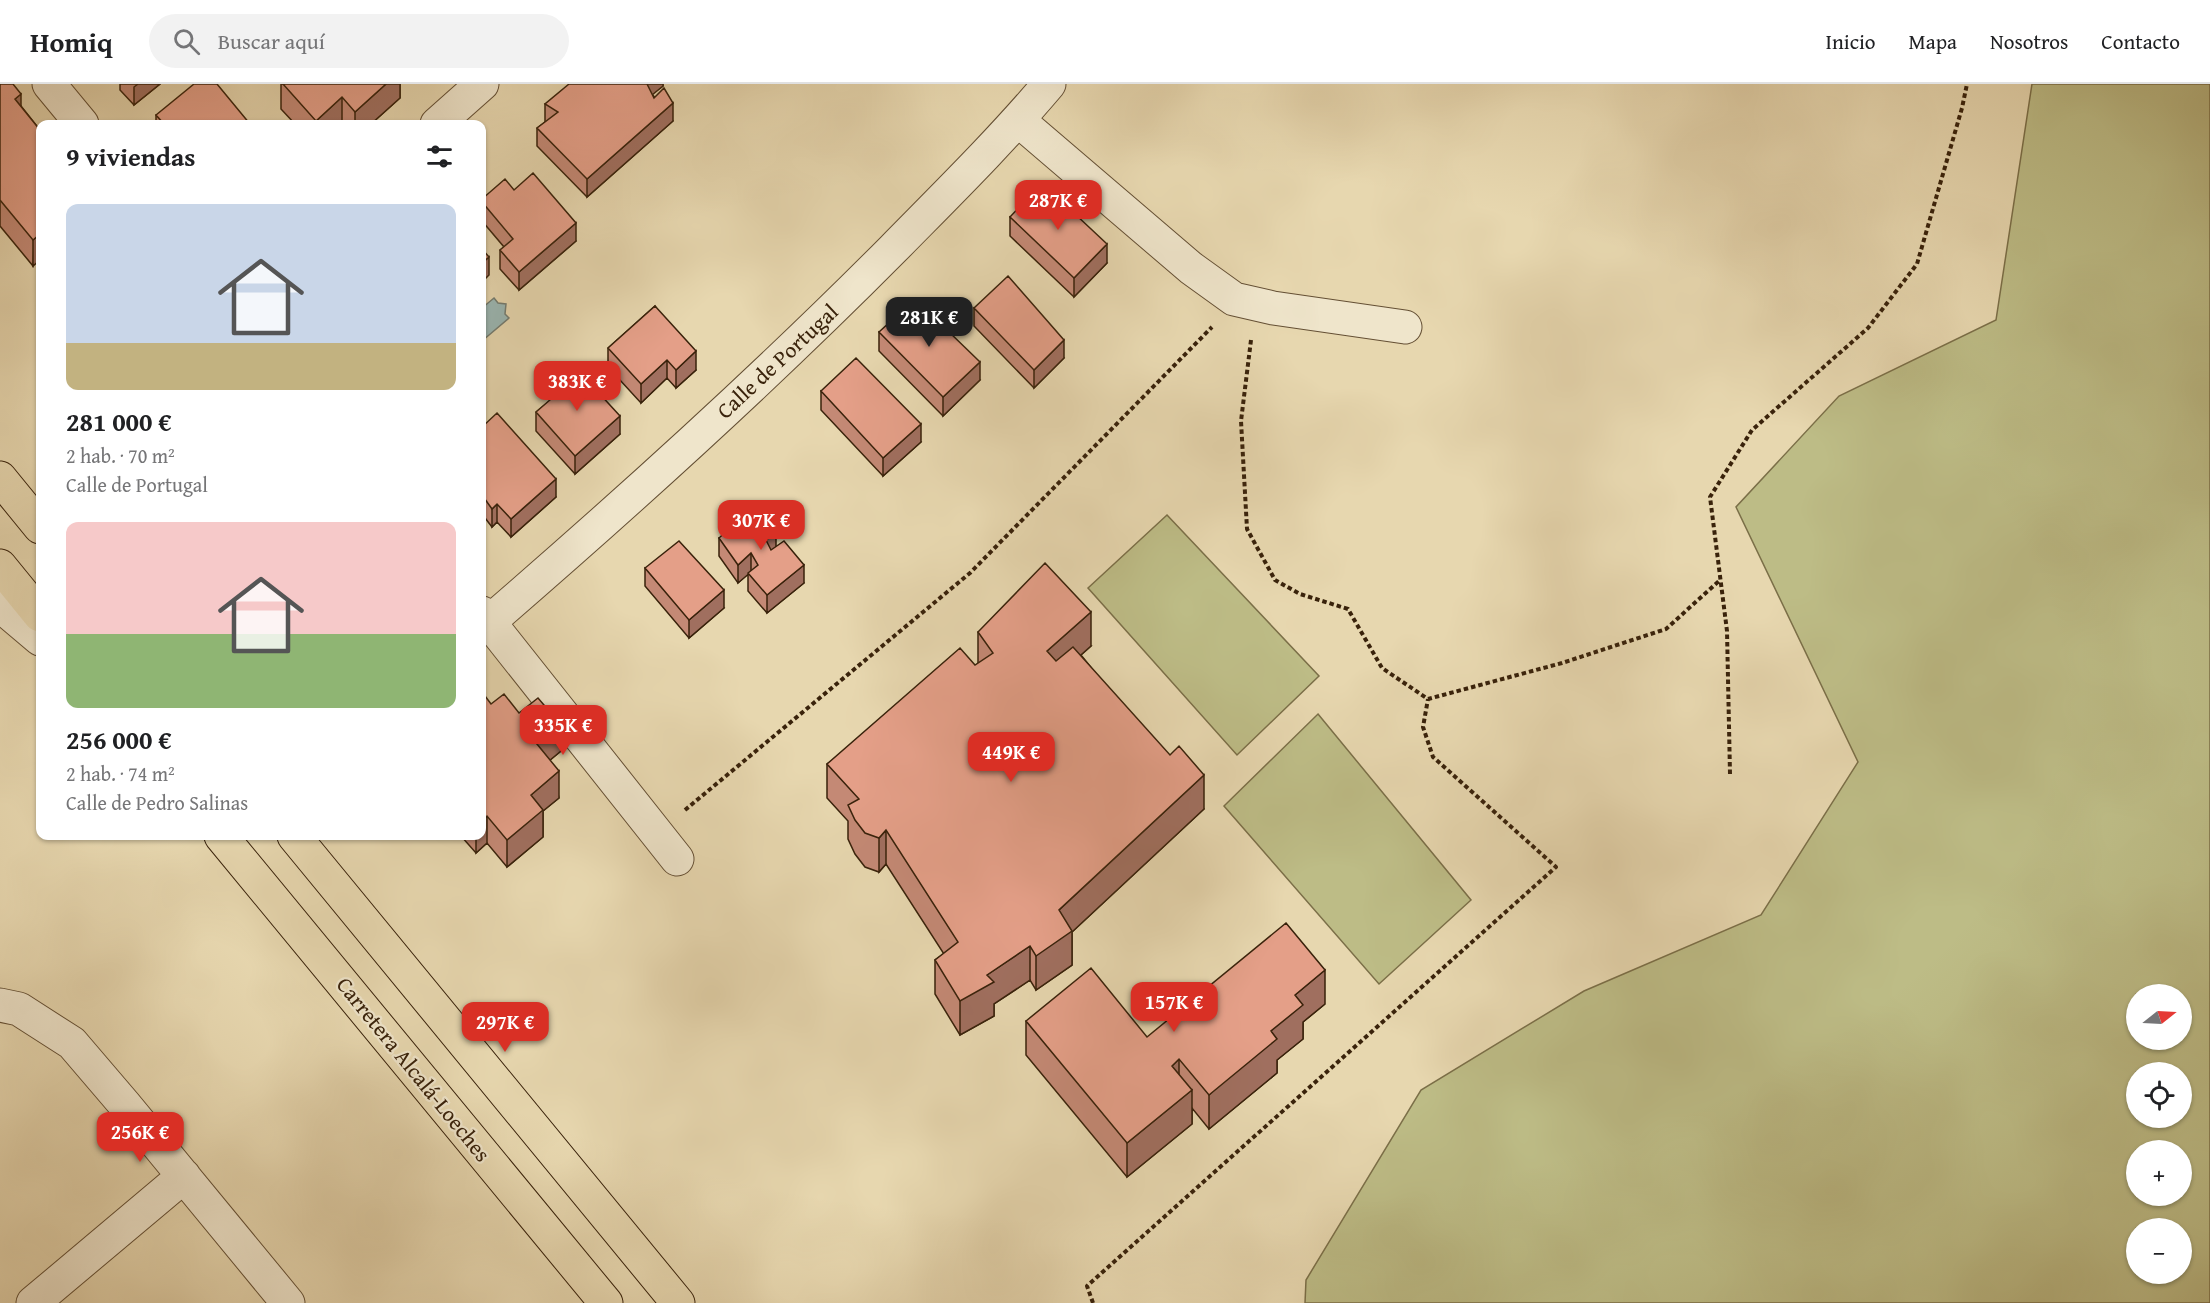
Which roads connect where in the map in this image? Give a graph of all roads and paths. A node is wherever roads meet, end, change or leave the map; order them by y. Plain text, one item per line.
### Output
1 (49, 84) edge
2 (482, 84) edge
3 (1049, 84) edge
4 (1967, 84) edge
5 (78, 120) edge
6 (442, 120) edge
7 (1018, 120) junction
8 (1249, 302) junction
9 (1405, 327) dead end
10 (0, 478) edge
11 (36, 522) edge
12 (0, 566) edge
13 (1720, 580) junction
14 (0, 605) edge
15 (36, 610) edge
16 (486, 616) edge
17 (486, 618) edge
18 (36, 636) edge
19 (1428, 699) junction
20 (1731, 774) dead end
21 (656, 832) junction
22 (224, 840) edge
23 (297, 840) edge
24 (677, 859) dead end
25 (0, 1005) edge
26 (184, 1176) junction
27 (33, 1303) edge
28 (288, 1303) edge
29 (606, 1303) edge
30 (678, 1303) edge
31 (1094, 1303) edge

1 - 5 street
2 - 6 street
3 - 7 street, Calle de Portugal
4 - 13 path
7 - 8 street
7 - 16 street, Calle de Portugal
8 - 9 street
8 - 19 path
8 - 21 path
10 - 11 main road
12 - 15 main road
13 - 19 path
13 - 20 path
14 - 18 street
17 - 21 street, Calle de Portugal
19 - 31 path
21 - 24 street, Calle de Portugal
22 - 29 main road, Carretera Alcalá-Loeches
23 - 30 main road
25 - 26 street
26 - 27 street
26 - 28 street

